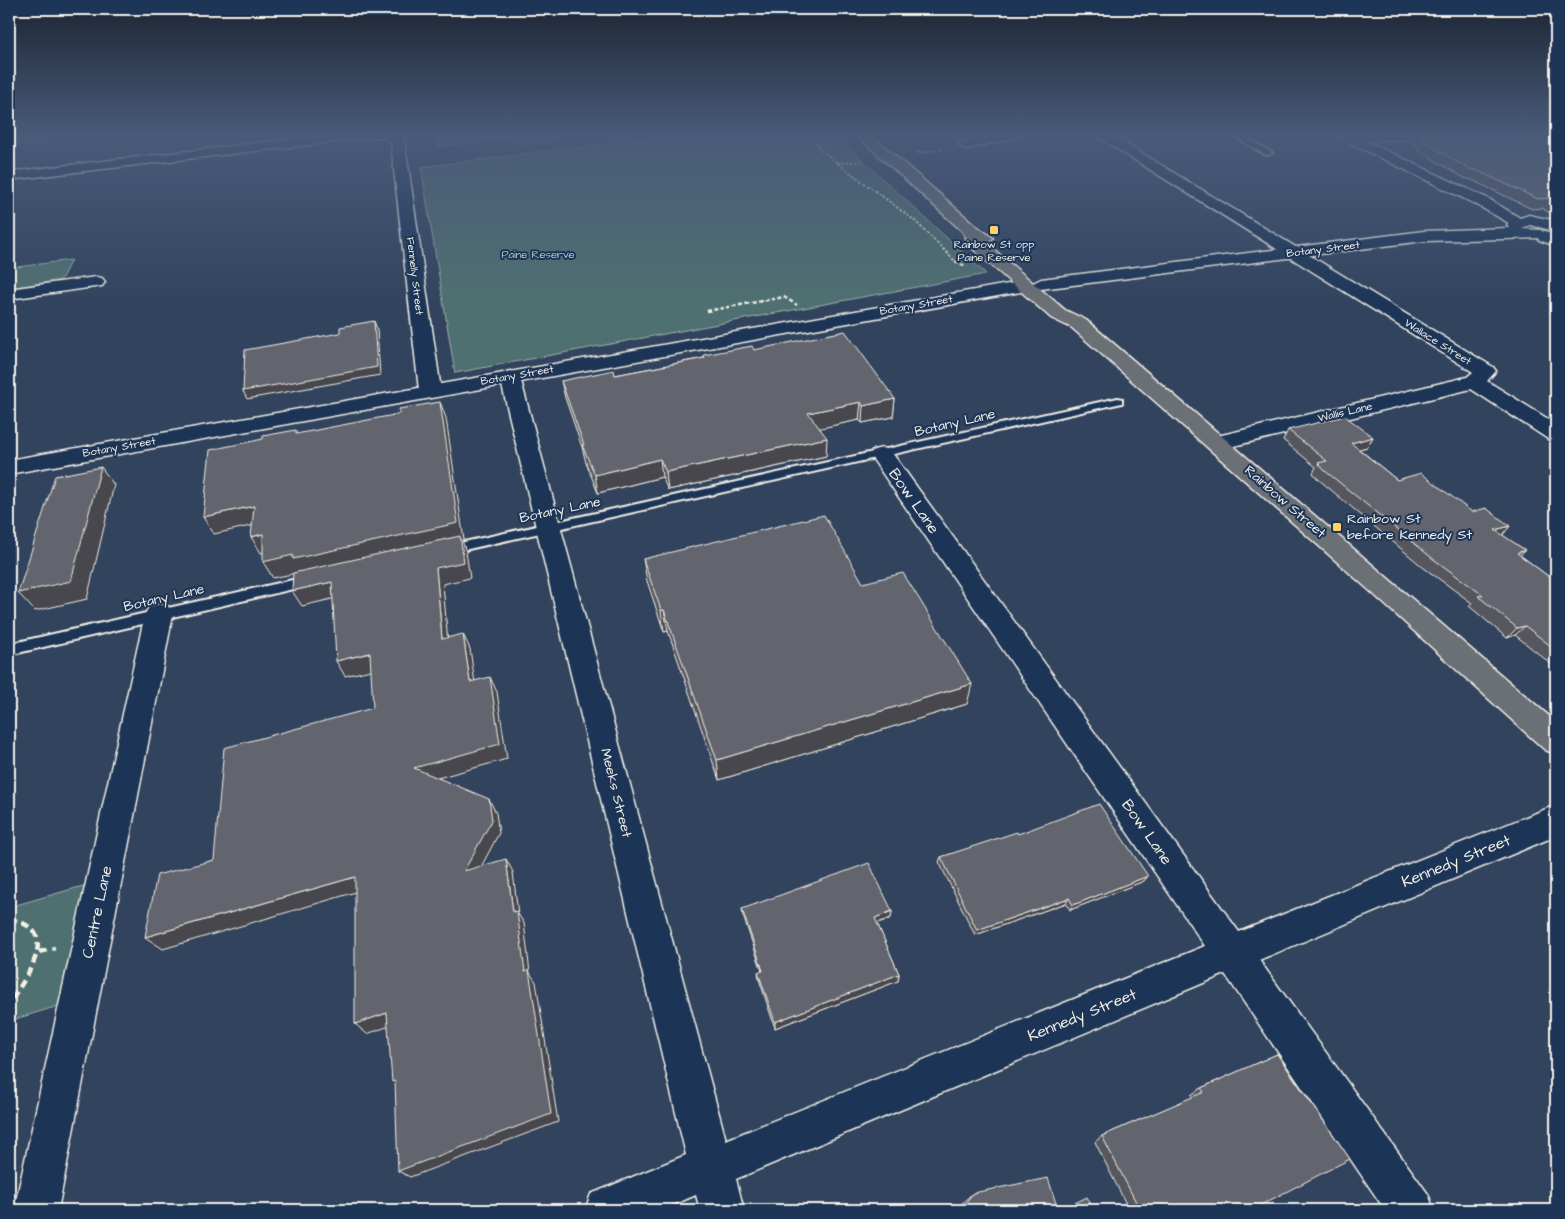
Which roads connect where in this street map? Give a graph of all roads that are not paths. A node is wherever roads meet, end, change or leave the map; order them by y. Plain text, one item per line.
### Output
1 (404, 191) edge
2 (927, 191) edge
3 (1194, 191) edge
4 (1459, 191) edge
5 (1542, 229) edge
6 (1294, 252) junction
7 (96, 282) dead end
8 (1033, 285) junction
9 (9, 294) edge
10 (510, 377) junction
11 (1474, 382) junction
12 (430, 390) junction
13 (1118, 401) dead end
14 (1556, 434) edge
15 (1217, 443) junction
16 (882, 455) junction
17 (9, 467) edge
18 (549, 527) junction
19 (432, 554) edge
20 (324, 577) edge
21 (158, 614) junction
22 (9, 650) edge
23 (1556, 741) edge
24 (1556, 820) edge
25 (1232, 954) junction
26 (711, 1167) junction
27 (36, 1210) edge
28 (607, 1210) edge
29 (722, 1210) edge
30 (1412, 1210) edge

1 - 12 street, Fennelly Street
2 - 8 main road, Rainbow Street
3 - 6 street
4 - 5 street
5 - 6 street, Botany Street
6 - 8 street, Botany Street
6 - 11 street, Wallace Street
7 - 9 street
8 - 10 street, Botany Street
8 - 15 main road, Rainbow Street
10 - 12 street, Botany Street
10 - 18 street, Meeks Street
11 - 14 street, Wallace Street
11 - 15 street, Wallis Lane
12 - 17 street, Botany Street
13 - 16 lane, Botany Lane
15 - 23 main road, Rainbow Street
16 - 18 lane, Botany Lane
16 - 25 street, Bow Lane
18 - 19 lane, Botany Lane
18 - 26 street, Meeks Street
20 - 21 lane, Botany Lane
21 - 22 lane, Botany Lane
21 - 27 street, Centre Lane
24 - 25 street, Kennedy Street
25 - 26 street, Kennedy Street
25 - 30 street, Bow Lane
26 - 28 street, Kennedy Street
26 - 29 street, Meeks Street

